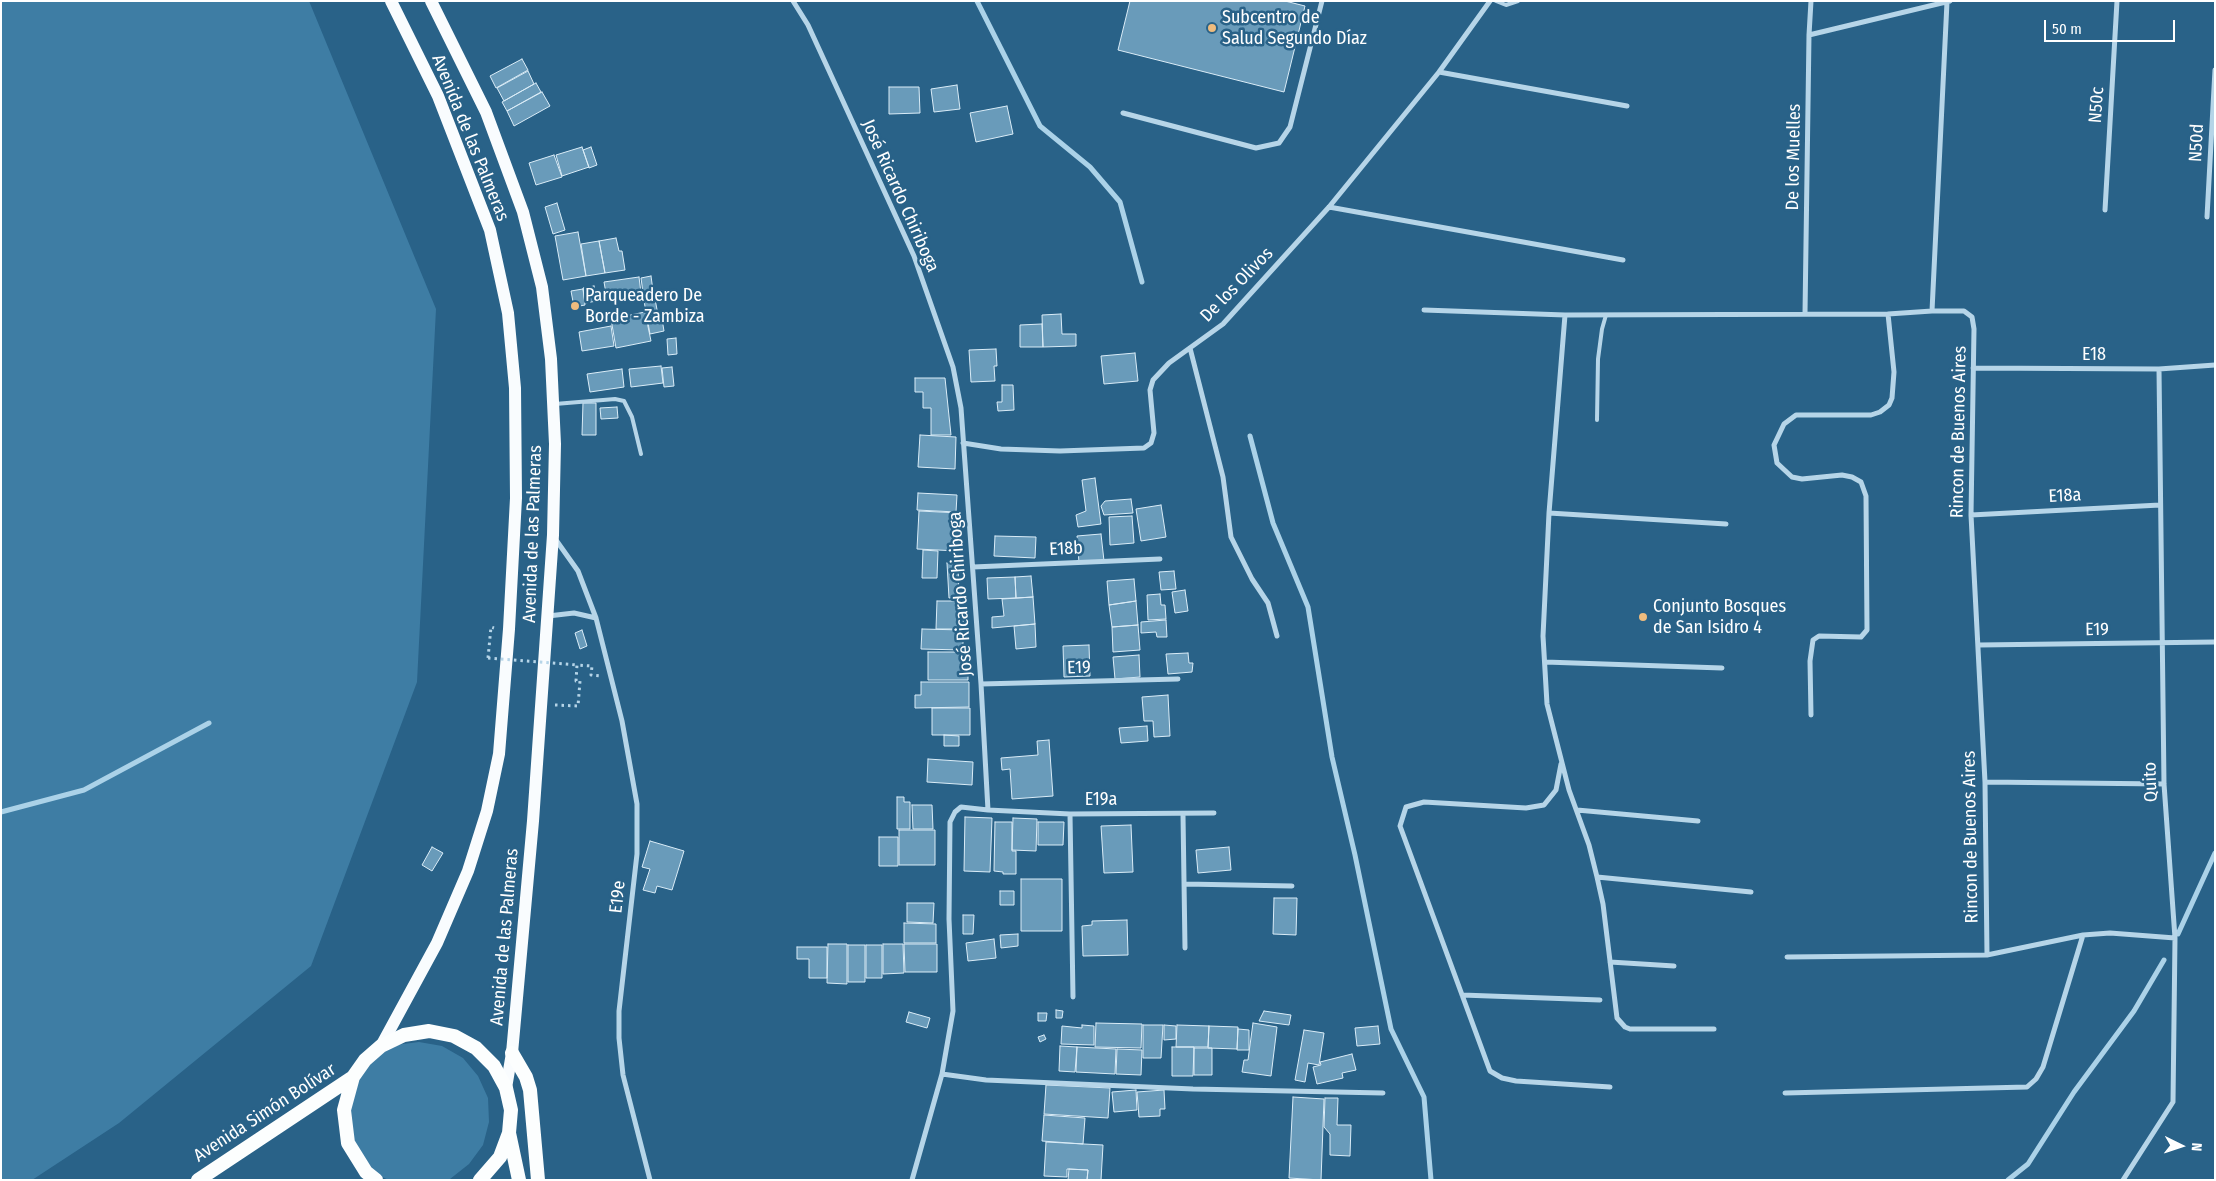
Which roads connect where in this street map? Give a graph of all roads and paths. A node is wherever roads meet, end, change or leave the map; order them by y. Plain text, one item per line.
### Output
1 (391, 1) edge
2 (431, 1) edge
3 (793, 1) edge
4 (1322, 1) edge
5 (1490, 1) edge
6 (1496, 1) edge
7 (1518, 1) edge
8 (1811, 1) edge
9 (2117, 1) edge
10 (1949, 2) edge
11 (1809, 35) junction
12 (2215, 70) edge
13 (1439, 72) junction
14 (1627, 106) dead end
15 (1123, 113) dead end
16 (1329, 207) junction
17 (2104, 210) dead end
18 (2207, 217) dead end
19 (1624, 260) dead end
20 (1424, 310) dead end
21 (1932, 311) junction
22 (1805, 313) junction
23 (1888, 314) junction
24 (1565, 315) junction
25 (1606, 315) junction
26 (1190, 348) junction
27 (2215, 365) edge
28 (1974, 368) junction
29 (2159, 369) junction
30 (553, 404) junction
31 (1597, 420) dead end
32 (963, 443) junction
33 (641, 454) dead end
34 (2160, 505) junction
35 (1549, 513) junction
36 (1971, 515) junction
37 (1726, 524) dead end
38 (553, 535) junction
39 (1160, 559) dead end
40 (973, 567) junction
41 (548, 616) junction
42 (596, 618) junction
43 (491, 627) dead end
44 (1277, 636) dead end
45 (2215, 642) edge
46 (2162, 643) junction
47 (1979, 644) junction
48 (1545, 662) junction
49 (577, 665) junction
50 (1722, 668) dead end
51 (591, 675) dead end
52 (1178, 679) dead end
53 (981, 684) junction
54 (542, 704) junction
55 (1811, 714) dead end
56 (1562, 761) junction
57 (1985, 782) junction
58 (2164, 784) junction
59 (988, 810) junction
60 (1576, 810) junction
61 (1214, 813) dead end
62 (1070, 814) junction
63 (1183, 815) junction
64 (1698, 821) dead end
65 (1597, 877) junction
66 (1185, 884) junction
67 (1292, 886) dead end
68 (1751, 892) dead end
69 (2083, 935) junction
70 (2175, 938) junction
71 (1185, 948) dead end
72 (1987, 955) junction
73 (1786, 957) dead end
74 (1610, 962) junction
75 (1674, 966) dead end
76 (1462, 995) junction
77 (1073, 997) dead end
78 (1600, 1000) dead end
79 (1714, 1030) dead end
80 (381, 1046) junction
81 (512, 1053) junction
82 (942, 1074) junction
83 (353, 1077) junction
84 (506, 1088) junction
85 (1610, 1088) dead end
86 (1383, 1093) dead end
87 (1786, 1093) dead end
88 (509, 1133) junction
89 (198, 1180) edge
90 (376, 1180) edge
91 (480, 1180) edge
92 (519, 1180) edge
93 (538, 1180) edge
94 (650, 1180) edge
95 (912, 1180) edge
96 (2123, 1180) edge

1 - 80 main road, Avenida de las Palmeras
2 - 30 main road, Avenida de las Palmeras
3 - 32 street, José Ricardo Chiriboga
4 - 15 street
5 - 13 street, De los Olivos
6 - 7 lane
8 - 11 street, De los Muelles
9 - 17 street, N50c
10 - 11 street
10 - 21 street
11 - 22 street, De los Muelles
12 - 18 street, N50d
13 - 14 street
13 - 16 street, De los Olivos
16 - 19 street
16 - 26 street, De los Olivos
20 - 24 street, Rincon de Buenos Aires
21 - 23 street, Rincon de Buenos Aires
21 - 28 street, Rincon de Buenos Aires
22 - 23 street, Rincon de Buenos Aires
22 - 25 street, Rincon de Buenos Aires
23 - 55 street
24 - 25 street, Rincon de Buenos Aires
24 - 35 street
25 - 31 lane
26 - 32 street, De los Olivos
26 - 44 street
27 - 29 street, E18
28 - 29 street, E18
28 - 36 street, Rincon de Buenos Aires
29 - 34 street, Quito
30 - 33 lane
30 - 38 main road, Avenida de las Palmeras
32 - 40 street, José Ricardo Chiriboga
34 - 36 street, E18a
34 - 46 street, Quito
35 - 37 street
35 - 48 street
36 - 47 street, Rincon de Buenos Aires
38 - 41 main road, Avenida de las Palmeras
38 - 42 street, E19e
39 - 40 street, E18b
40 - 53 street, José Ricardo Chiriboga
41 - 42 street
41 - 54 main road, Avenida de las Palmeras
42 - 94 street, E19e
43 - 49 path, bridge
45 - 46 street, E19
46 - 47 street, E19
46 - 58 street, Quito
47 - 57 street, Rincon de Buenos Aires
48 - 50 street
48 - 56 street
49 - 51 path
49 - 54 path
52 - 53 street, E19
53 - 59 street, José Ricardo Chiriboga
54 - 81 main road, Avenida de las Palmeras
56 - 60 street
56 - 76 street
57 - 58 street
57 - 72 street, Rincon de Buenos Aires
58 - 70 street, Quito
59 - 62 street, E19a
59 - 82 street
60 - 64 street
60 - 65 street
61 - 63 street, E19a
62 - 63 street, E19a
62 - 77 street
63 - 66 street
65 - 68 street
65 - 74 street
66 - 67 street
66 - 71 street
69 - 70 street
69 - 72 street
69 - 87 street
70 - 96 street, Quito
72 - 73 street
74 - 75 street
74 - 79 street
76 - 78 street
76 - 85 street
80 - 83 highway
80 - 84 highway
81 - 84 main road, Avenida de las Palmeras
81 - 93 highway
82 - 86 street
82 - 95 street
83 - 89 highway, Avenida Simón Bolívar
83 - 90 highway
84 - 88 highway
88 - 91 highway
88 - 92 highway

